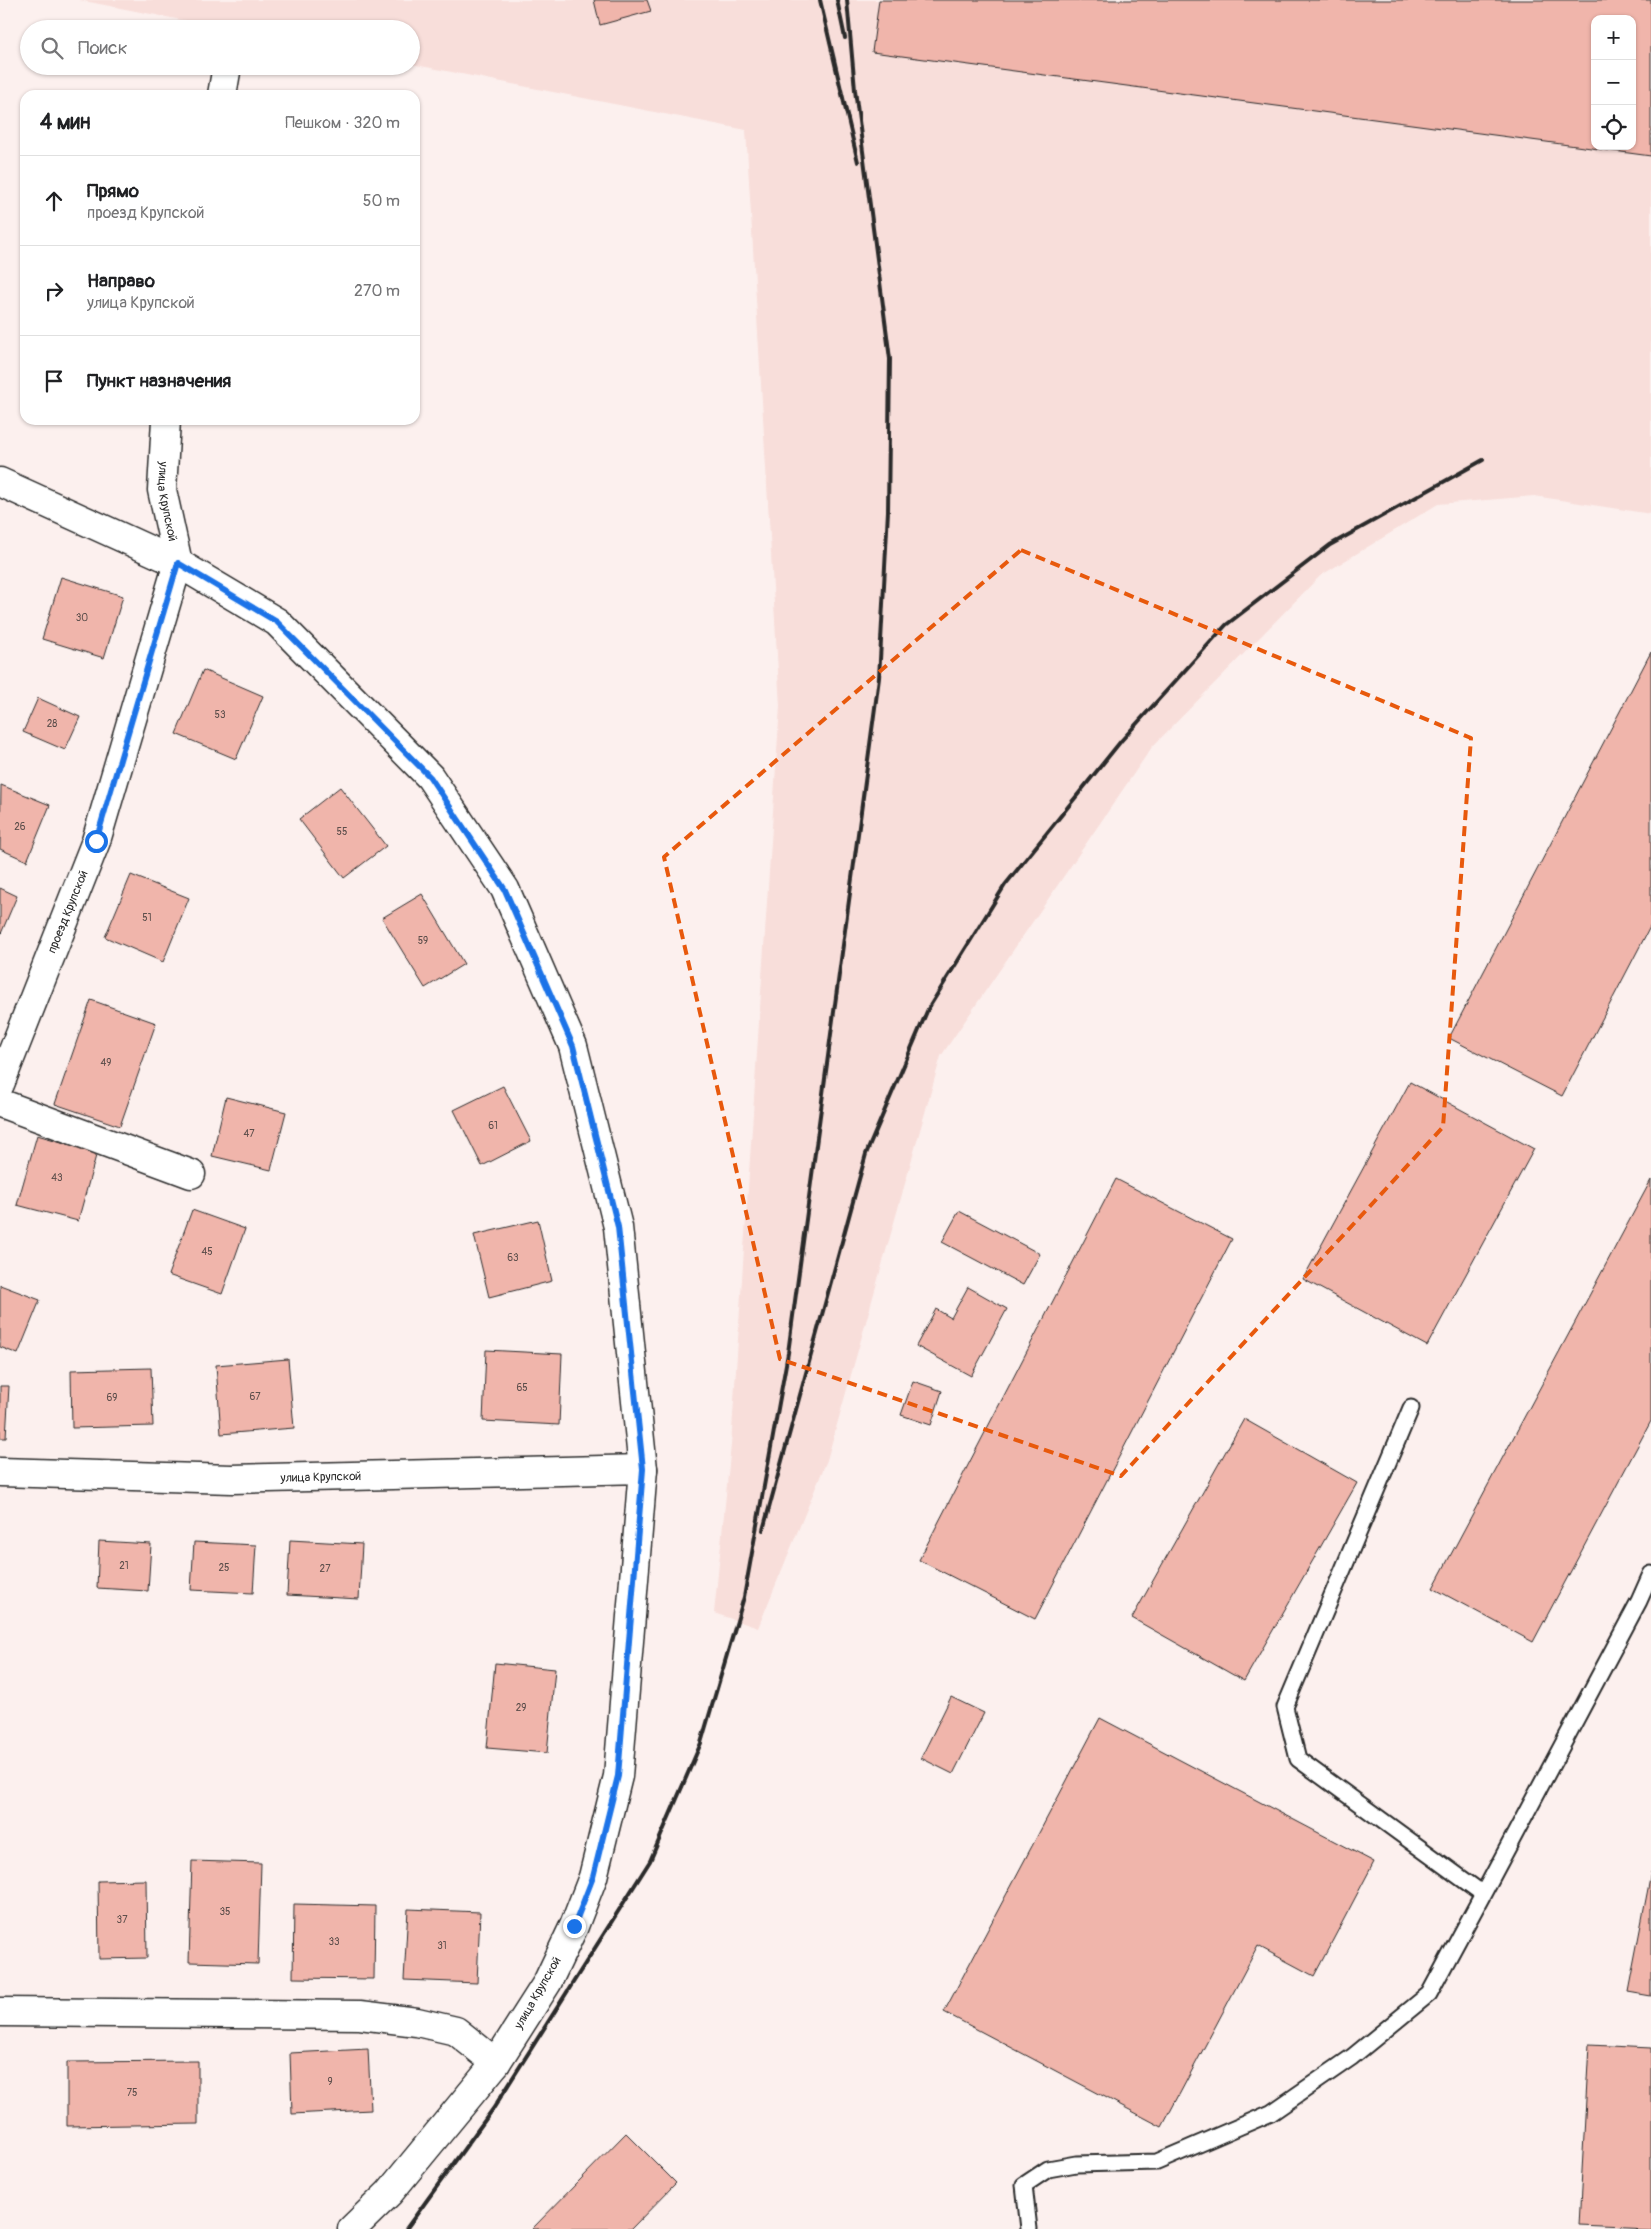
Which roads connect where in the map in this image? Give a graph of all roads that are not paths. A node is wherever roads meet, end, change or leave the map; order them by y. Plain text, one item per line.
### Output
1 (225, 75) edge
2 (223, 90) edge
3 (166, 425) edge
4 (0, 482) edge
5 (178, 563) junction
6 (0, 1084) edge
7 (0, 1103) edge
8 (190, 1174) dead end
9 (1411, 1408) dead end
10 (643, 1469) junction
11 (0, 1472) edge
12 (1651, 1574) edge
13 (1483, 1894) junction
14 (0, 2012) edge
15 (496, 2063) junction
16 (352, 2229) edge
17 (1029, 2229) edge

1 - 2 street
3 - 5 street, улица Крупской
4 - 5 street
5 - 6 street, проезд Крупской
5 - 10 street, улица Крупской
7 - 8 street
9 - 13 lane
10 - 11 street, улица Крупской
10 - 15 street, улица Крупской
12 - 13 lane
13 - 17 lane
14 - 15 street
15 - 16 street, улица Крупской

